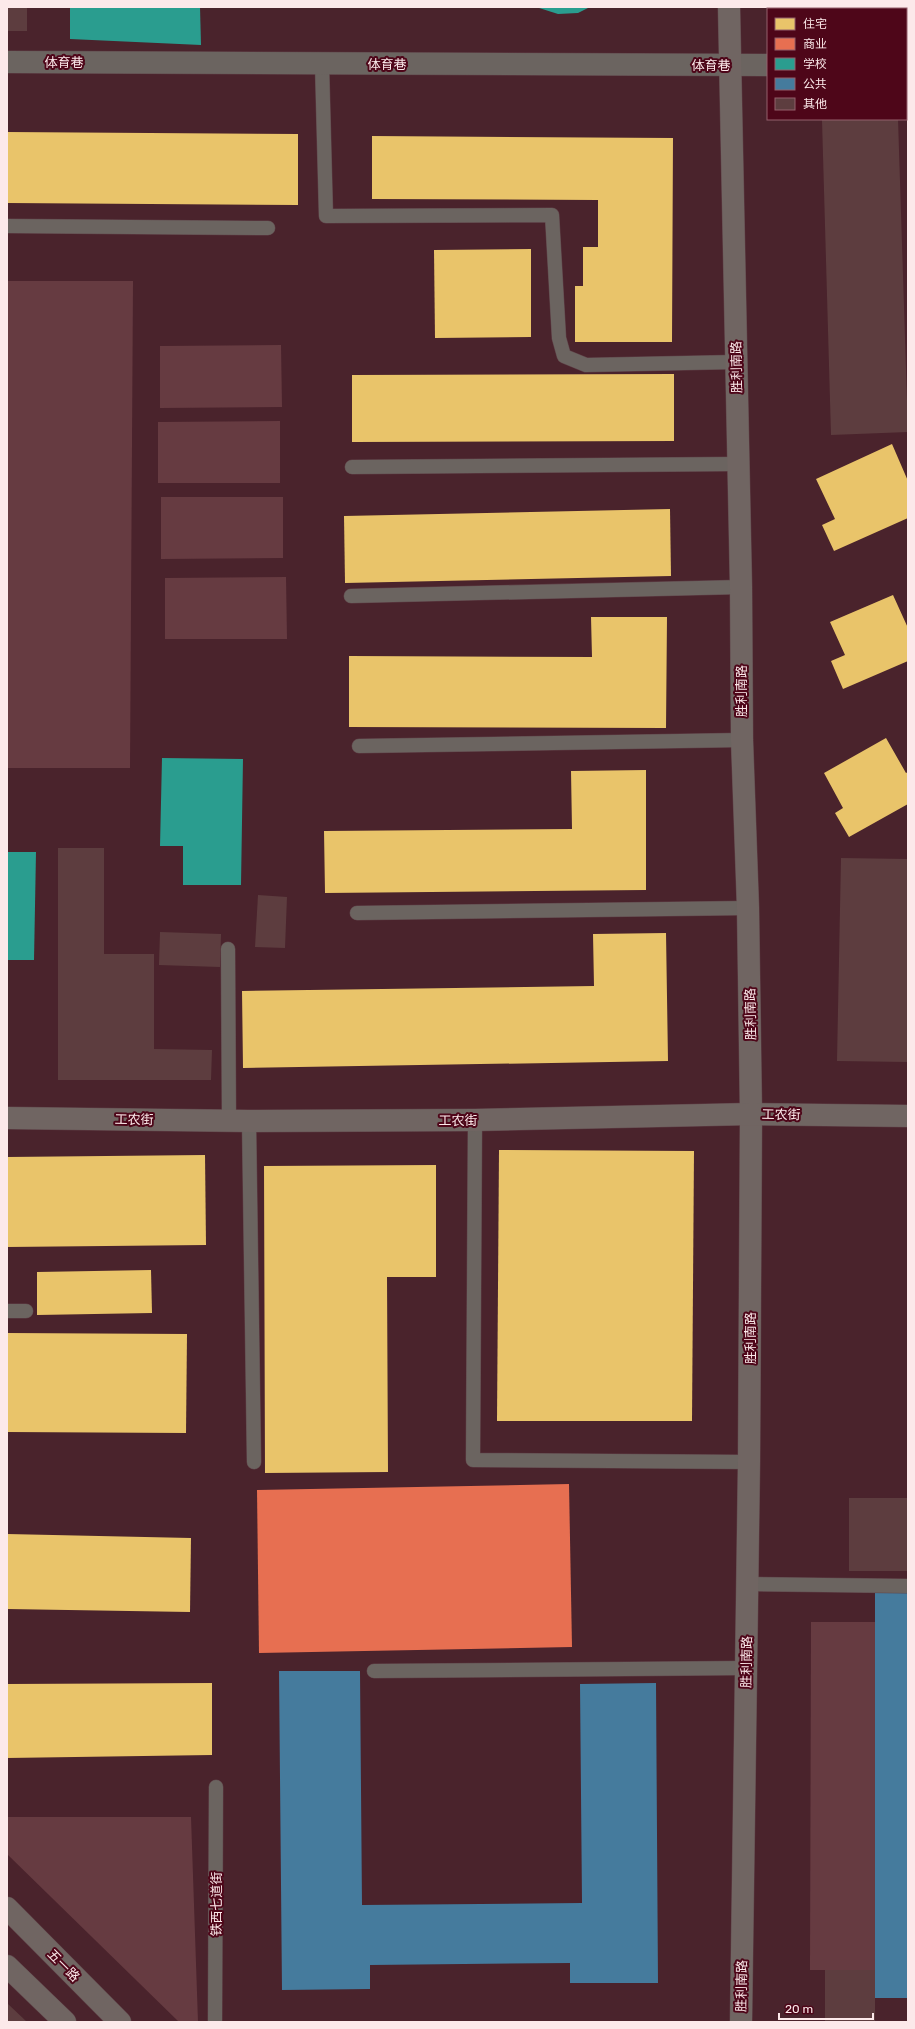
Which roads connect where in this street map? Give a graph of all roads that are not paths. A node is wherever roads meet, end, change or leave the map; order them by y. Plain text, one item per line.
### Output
1 (729, 7) edge
2 (7, 62) edge
3 (322, 64) junction
4 (730, 65) junction
5 (767, 65) edge
6 (7, 226) edge
7 (268, 228) dead end
8 (736, 362) junction
9 (737, 464) junction
10 (352, 467) dead end
11 (741, 587) junction
12 (351, 596) dead end
13 (742, 740) junction
14 (359, 746) dead end
15 (748, 908) junction
16 (357, 913) dead end
17 (228, 948) dead end
18 (751, 1114) junction
19 (908, 1116) edge
20 (7, 1118) edge
21 (475, 1120) junction
22 (239, 1121) junction
23 (7, 1311) edge
24 (26, 1311) dead end
25 (254, 1462) dead end
26 (750, 1462) junction
27 (748, 1584) junction
28 (908, 1586) edge
29 (746, 1668) junction
30 (374, 1671) dead end
31 (216, 1787) dead end
32 (7, 1908) edge
33 (7, 1966) edge
34 (65, 2022) edge
35 (120, 2022) edge
36 (216, 2022) edge
37 (741, 2022) edge

1 - 4 main road, 胜利南路
2 - 3 street, 体育巷
3 - 4 street, 体育巷
3 - 8 lane
4 - 5 street, 体育巷
4 - 8 main road, 胜利南路
6 - 7 lane
8 - 9 main road, 胜利南路
9 - 10 lane
9 - 11 main road, 胜利南路
11 - 12 lane
11 - 13 main road, 胜利南路
13 - 14 lane
13 - 15 main road, 胜利南路
15 - 16 lane
15 - 18 main road, 胜利南路
17 - 22 lane
18 - 19 main road, 工农街
18 - 21 main road, 工农街
18 - 26 main road, 胜利南路
20 - 22 main road, 工农街
21 - 22 main road, 工农街
21 - 26 lane
22 - 25 lane
23 - 24 lane
26 - 27 main road, 胜利南路
27 - 28 lane
27 - 29 main road, 胜利南路
29 - 30 lane
29 - 37 main road, 胜利南路
31 - 36 lane, 铁西七道街
32 - 35 main road, 五一路
33 - 34 main road

